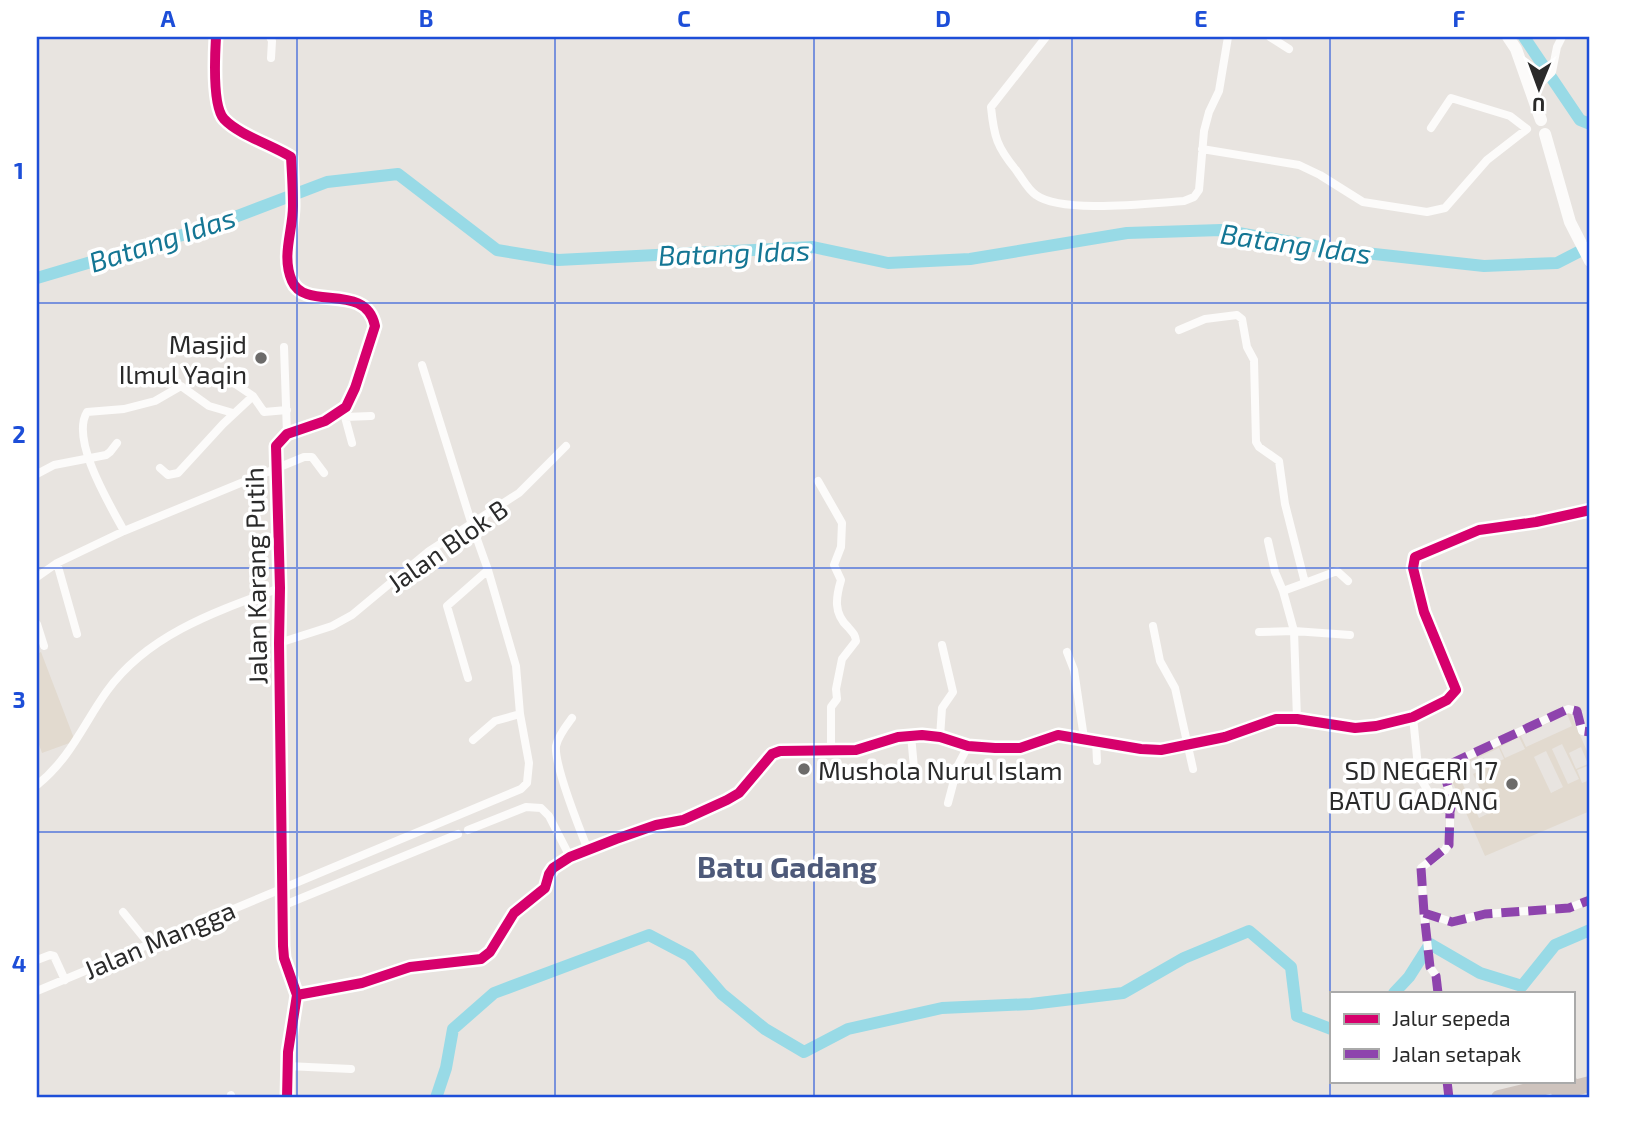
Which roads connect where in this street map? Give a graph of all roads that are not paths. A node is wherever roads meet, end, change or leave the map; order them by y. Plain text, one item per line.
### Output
1 (216, 37) edge
2 (270, 37) edge
3 (1046, 37) edge
4 (1228, 37) edge
5 (1270, 37) edge
6 (1508, 37) edge
7 (1562, 37) edge
8 (1289, 49) dead end
9 (271, 58) dead end
10 (1532, 92) junction
11 (1541, 120) joint
12 (1431, 128) dead end
13 (1545, 134) joint
14 (1202, 149) junction
15 (1590, 261) edge
16 (1179, 330) dead end
17 (284, 347) dead end
18 (422, 365) dead end
19 (239, 371) dead end
20 (222, 375) dead end
21 (234, 382) junction
22 (253, 396) junction
23 (287, 410) junction
24 (233, 414) junction
25 (342, 415) junction
26 (371, 416) dead end
27 (287, 434) junction
28 (117, 443) dead end
29 (352, 443) dead end
30 (566, 446) dead end
31 (88, 460) junction
32 (160, 468) dead end
33 (276, 469) junction
34 (324, 473) dead end
35 (37, 474) edge
36 (818, 481) dead end
37 (1590, 510) edge
38 (472, 525) junction
39 (124, 531) junction
40 (1268, 541) dead end
41 (57, 563) junction
42 (488, 570) junction
43 (37, 578) edge
44 (1348, 581) dead end
45 (1305, 583) junction
46 (280, 588) junction
47 (1283, 591) junction
48 (37, 624) edge
49 (1153, 625) dead end
50 (1294, 631) junction
51 (1259, 632) dead end
52 (77, 634) dead end
53 (1350, 635) dead end
54 (279, 643) junction
55 (942, 645) dead end
56 (44, 646) dead end
57 (1067, 652) dead end
58 (468, 678) dead end
59 (520, 714) junction
60 (1413, 717) junction
61 (572, 718) dead end
62 (1297, 719) junction
63 (1590, 732) edge
64 (911, 735) junction
65 (940, 737) junction
66 (1084, 738) junction
67 (473, 740) dead end
68 (1096, 740) junction
69 (968, 746) junction
70 (1188, 746) junction
71 (831, 750) junction
72 (1097, 761) dead end
73 (1193, 769) dead end
74 (915, 779) dead end
75 (37, 785) edge
76 (948, 803) dead end
77 (1450, 812) junction
78 (468, 831) dead end
79 (458, 834) dead end
80 (588, 850) junction
81 (570, 857) junction
82 (281, 888) junction
83 (1590, 900) edge
84 (282, 906) junction
85 (123, 912) dead end
86 (1424, 913) junction
87 (149, 944) junction
88 (37, 960) edge
89 (65, 979) junction
90 (37, 991) edge
91 (1438, 992) edge
92 (297, 995) junction
93 (287, 1066) junction
94 (351, 1069) dead end
95 (1563, 1082) edge
96 (1590, 1084) edge
97 (287, 1098) edge
98 (1499, 1098) edge
99 (1532, 1098) edge

1 - 25 street
2 - 9 street
3 - 14 street
4 - 14 street
5 - 8 street
6 - 10 street
7 - 10 street
10 - 11 street
11 - 13 street
12 - 14 street
13 - 15 street
16 - 45 street
17 - 23 street
18 - 38 street
19 - 21 street
20 - 21 street
21 - 22 street
22 - 23 street
22 - 24 street
23 - 27 street
24 - 31 street
24 - 32 street
25 - 26 street
25 - 27 street, Jalan Karang Putih
25 - 29 street
27 - 33 street, Jalan Karang Putih
28 - 31 street
30 - 38 street, Jalan Blok B
31 - 35 street
31 - 39 street
33 - 34 street
33 - 39 street
33 - 46 street, Jalan Karang Putih
36 - 71 street
37 - 60 street
38 - 42 street
38 - 54 street, Jalan Blok B
39 - 41 street
40 - 47 street
41 - 43 street
41 - 52 street
42 - 58 street
42 - 59 street
44 - 45 street
45 - 47 street
46 - 54 street, Jalan Karang Putih
46 - 75 street
47 - 50 street
48 - 56 street
49 - 70 street
50 - 51 street
50 - 53 street
50 - 62 street
54 - 82 street, Jalan Karang Putih
55 - 65 street
57 - 66 street
59 - 67 street
59 - 82 street, Jalan Mangga
60 - 62 street
60 - 77 street
61 - 80 street
62 - 70 street
63 - 77 street
64 - 65 street
64 - 71 street
64 - 74 street
65 - 69 street
66 - 68 street
66 - 69 street
68 - 70 street
68 - 72 street
69 - 76 street
70 - 73 street
71 - 80 street
77 - 86 street
78 - 81 street
79 - 84 street
80 - 81 street
81 - 92 street
82 - 84 street, Jalan Karang Putih
82 - 87 street, Jalan Mangga
83 - 86 street
84 - 92 street, Jalan Karang Putih
85 - 87 street
86 - 91 street
87 - 89 street, Jalan Mangga
88 - 89 street
89 - 90 street, Jalan Mangga
92 - 93 street, Jalan Karang Putih
93 - 94 street
93 - 97 street, Jalan Karang Putih
95 - 98 highway
96 - 99 highway

